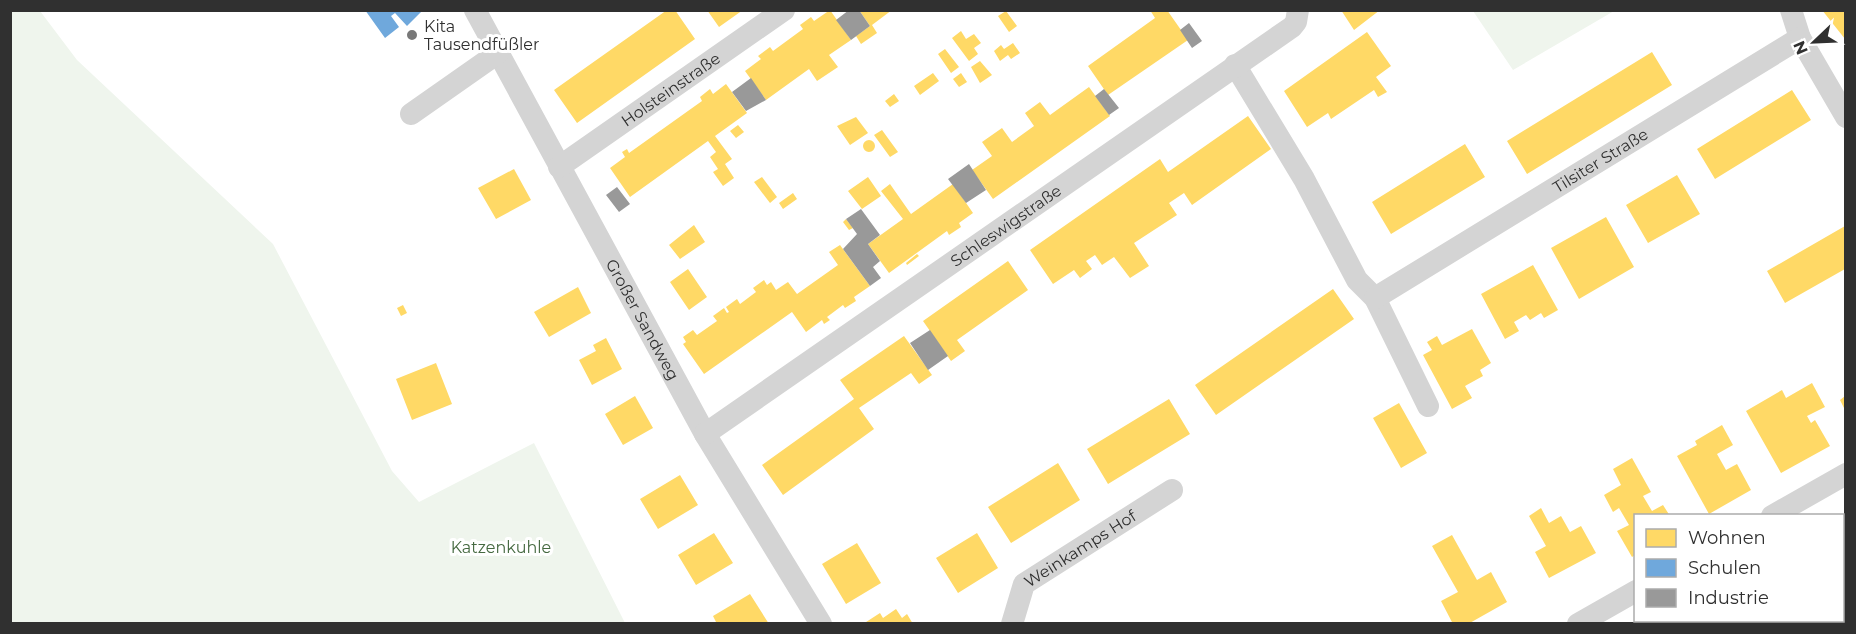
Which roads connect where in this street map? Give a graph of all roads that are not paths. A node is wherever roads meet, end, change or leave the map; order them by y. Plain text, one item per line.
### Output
1 (475, 10) edge
2 (784, 10) edge
3 (1298, 10) edge
4 (1791, 10) edge
5 (1800, 38) junction
6 (498, 53) junction
7 (1234, 65) junction
8 (411, 114) dead end
9 (1845, 117) edge
10 (559, 167) junction
11 (1375, 298) junction
12 (1428, 406) dead end
13 (705, 434) junction
14 (1845, 474) edge
15 (1172, 490) dead end
16 (1775, 514) edge
17 (1634, 592) edge
18 (821, 624) edge
19 (1012, 624) edge
20 (1578, 624) edge

1 - 6 street, Großer Sandweg
2 - 10 street, Holsteinstraße
3 - 7 street, Schleswigstraße
4 - 5 street
5 - 9 street
5 - 11 street, Tilsiter Straße
6 - 8 street
6 - 10 street, Großer Sandweg
7 - 11 street
7 - 13 street, Schleswigstraße
10 - 13 street, Großer Sandweg
11 - 12 street
13 - 18 street, Großer Sandweg
14 - 16 street
15 - 19 street, Weinkamps Hof
17 - 20 street

